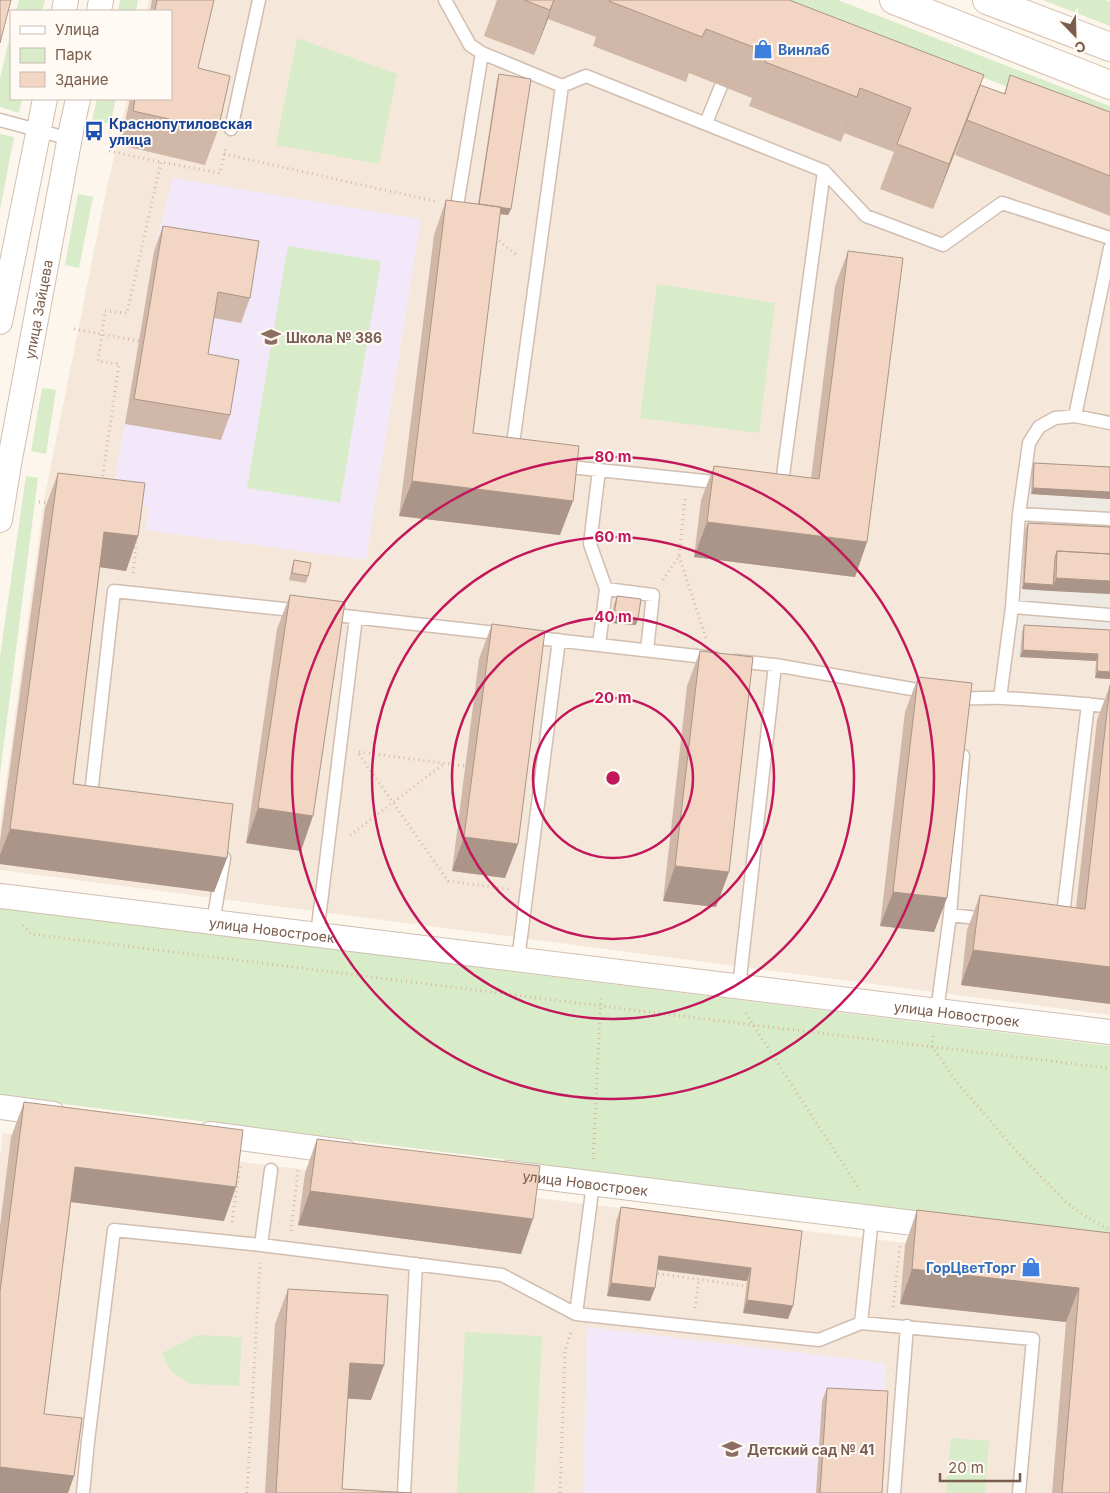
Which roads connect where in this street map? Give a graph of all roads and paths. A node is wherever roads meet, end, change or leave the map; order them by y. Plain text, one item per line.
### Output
1 (259, 0) edge
2 (445, 0) edge
3 (894, 0) edge
4 (987, 0) edge
5 (1110, 47) edge
6 (482, 54) junction
7 (1110, 85) edge
8 (562, 86) junction
9 (721, 86) dead end
10 (45, 100) edge
11 (78, 100) edge
12 (0, 120) edge
13 (706, 123) junction
14 (230, 129) joint
15 (38, 131) junction
16 (70, 138) junction
17 (109, 151) dead end
18 (224, 154) junction
19 (161, 162) junction
20 (824, 171) junction
21 (456, 206) joint
22 (493, 236) edge
23 (1110, 238) edge
24 (1110, 248) edge
25 (537, 271) junction
26 (0, 322) edge
27 (74, 330) dead end
28 (102, 334) junction
29 (139, 341) dead end
30 (1075, 416) junction
31 (1110, 423) edge
32 (526, 462) edge
33 (4, 464) edge
34 (545, 464) edge
35 (599, 470) junction
36 (688, 479) junction
37 (735, 484) edge
38 (101, 486) edge
39 (773, 489) edge
40 (2, 490) edge
41 (39, 502) dead end
42 (59, 504) edge
43 (1020, 514) junction
44 (1110, 519) edge
45 (0, 520) edge
46 (138, 533) edge
47 (679, 556) junction
48 (606, 589) junction
49 (131, 592) junction
50 (654, 595) junction
51 (1012, 607) junction
52 (1110, 615) edge
53 (356, 617) junction
54 (559, 640) junction
55 (599, 645) junction
56 (646, 650) junction
57 (713, 658) junction
58 (775, 665) junction
59 (1000, 698) junction
60 (1088, 704) junction
61 (1110, 707) edge
62 (964, 743) edge
63 (445, 763) junction
64 (465, 766) dead end
65 (393, 803) junction
66 (99, 808) edge
67 (225, 847) edge
68 (327, 853) junction
69 (527, 891) junction
70 (0, 896) edge
71 (950, 915) junction
72 (18, 920) dead end
73 (996, 920) edge
74 (213, 922) junction
75 (1052, 925) edge
76 (317, 935) junction
77 (518, 960) junction
78 (601, 987) dead end
79 (742, 998) junction
80 (600, 1005) junction
81 (935, 1022) junction
82 (753, 1025) junction
83 (1110, 1032) edge
84 (932, 1046) junction
85 (1110, 1067) edge
86 (0, 1107) edge
87 (78, 1117) edge
88 (185, 1131) edge
89 (371, 1155) edge
90 (240, 1166) edge
91 (272, 1170) dead end
92 (488, 1170) edge
93 (298, 1173) dead end
94 (592, 1175) junction
95 (864, 1196) dead end
96 (872, 1218) junction
97 (971, 1230) edge
98 (1110, 1230) edge
99 (900, 1237) dead end
100 (229, 1242) junction
101 (261, 1245) junction
102 (288, 1248) junction
103 (416, 1264) junction
104 (654, 1274) edge
105 (699, 1280) junction
106 (746, 1286) dead end
107 (576, 1314) junction
108 (861, 1323) junction
109 (892, 1325) junction
110 (693, 1326) junction
111 (907, 1326) junction
112 (570, 1334) dead end
113 (83, 1493) edge
114 (247, 1493) edge
115 (404, 1493) edge
116 (560, 1493) edge
117 (894, 1493) edge
118 (1020, 1493) edge

1 - 14 lane
2 - 6 lane
3 - 7 main road
4 - 5 main road
6 - 8 lane
6 - 21 lane
8 - 13 lane
8 - 25 lane
9 - 13 lane
10 - 15 street
11 - 16 street, улица Зайцева
12 - 15 lane
13 - 20 lane
14 - 18 path
15 - 16 lane
15 - 26 street
16 - 33 street, улица Зайцева
17 - 19 path
18 - 19 path
18 - 21 path
19 - 28 path
20 - 23 lane
20 - 39 lane
22 - 25 path
24 - 30 lane
25 - 32 lane
27 - 28 path
28 - 29 path
28 - 38 path
30 - 31 lane
30 - 43 lane
33 - 40 street, улица Зайцева
34 - 35 lane
35 - 36 lane
35 - 48 lane
36 - 37 lane
36 - 47 path
40 - 45 street, улица Зайцева
41 - 42 path
43 - 44 lane
43 - 51 lane
46 - 49 path
47 - 50 path
47 - 57 path
48 - 50 lane
48 - 55 lane
49 - 53 lane
49 - 66 lane
50 - 56 lane
51 - 52 lane
51 - 59 lane
53 - 54 lane
53 - 68 lane
54 - 55 lane
54 - 69 lane
55 - 56 lane
56 - 57 lane
57 - 58 lane
58 - 59 lane
58 - 79 lane
59 - 60 lane
60 - 61 lane
60 - 75 lane
62 - 71 lane
63 - 64 path
63 - 65 path
63 - 65 path
65 - 68 path
65 - 69 path
67 - 74 lane
68 - 76 lane
69 - 77 lane
70 - 74 street, улица Новостроек
71 - 73 lane
71 - 81 lane
72 - 80 path
74 - 76 street, улица Новостроек
76 - 77 street, улица Новостроек
77 - 79 street, улица Новостроек
78 - 80 path
79 - 81 street, улица Новостроек
79 - 82 path
80 - 82 path
80 - 94 path
81 - 83 street, улица Новостроек
81 - 84 path
82 - 84 path
82 - 95 path
84 - 85 path
84 - 98 path
86 - 87 street
88 - 89 street
90 - 100 path
91 - 101 lane
92 - 94 street, улица Новостроек
93 - 102 path
94 - 96 street, улица Новостроек
94 - 107 lane
96 - 97 street, улица Новостроек
96 - 108 lane
99 - 109 path
100 - 101 lane
100 - 113 lane
101 - 102 lane
101 - 114 path
102 - 103 lane
103 - 107 lane
103 - 115 lane
104 - 105 path
105 - 106 path
105 - 110 path
107 - 110 lane
108 - 109 lane
108 - 110 lane
109 - 111 lane
111 - 117 lane
111 - 118 lane
112 - 116 path

